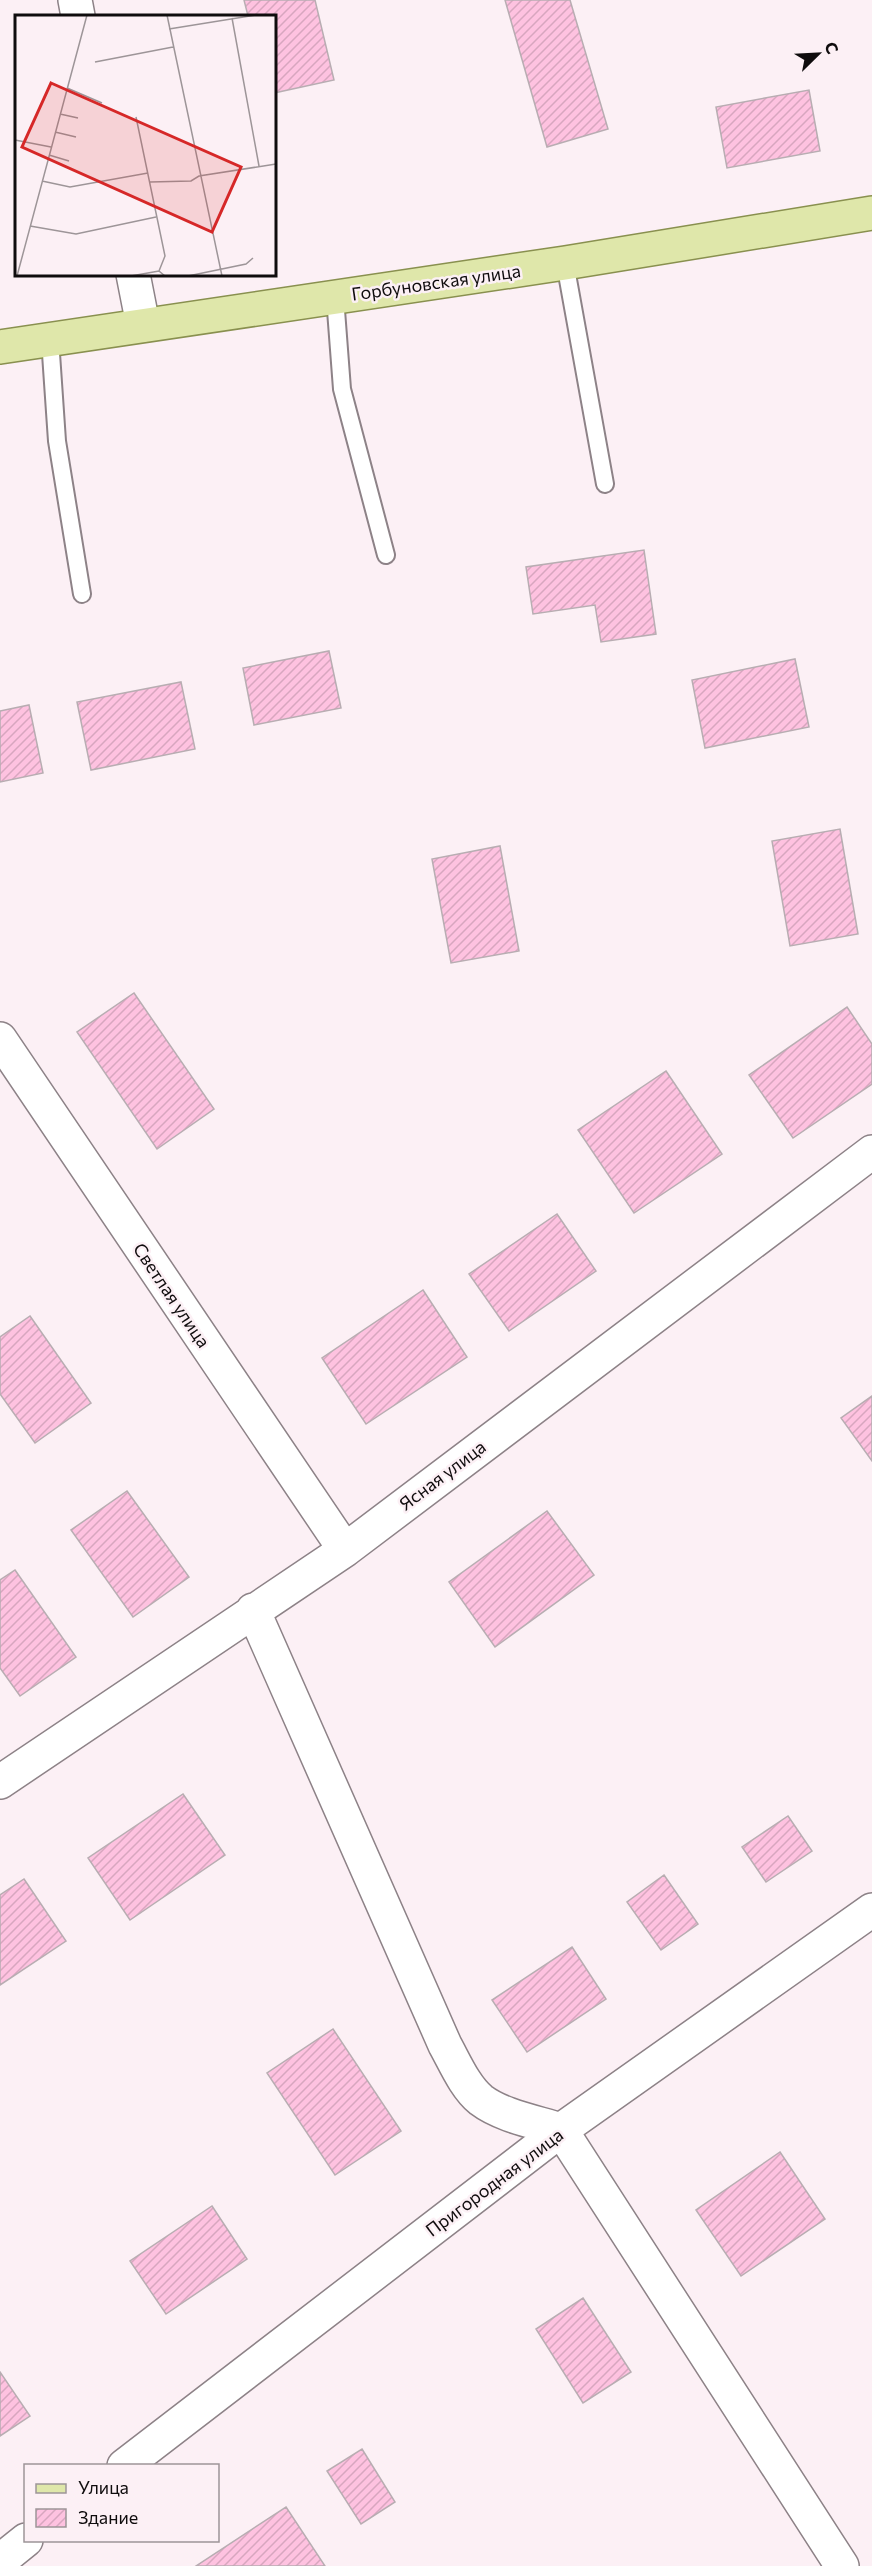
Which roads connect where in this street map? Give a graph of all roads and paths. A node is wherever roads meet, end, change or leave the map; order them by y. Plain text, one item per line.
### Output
1 (75, 0) edge
2 (78, 15) edge
3 (872, 213) edge
4 (566, 263) junction
5 (133, 276) edge
6 (335, 297) junction
7 (143, 325) junction
8 (50, 339) junction
9 (0, 346) edge
10 (605, 484) dead end
11 (386, 555) dead end
12 (82, 594) dead end
13 (0, 1039) edge
14 (872, 1152) edge
15 (345, 1550) junction
16 (253, 1610) junction
17 (0, 1782) edge
18 (872, 1910) edge
19 (561, 2130) junction
20 (127, 2464) edge
21 (25, 2542) edge
22 (0, 2560) edge
23 (842, 2566) edge

1 - 2 street
3 - 4 main road, Горбуновская улица
4 - 6 main road, Горбуновская улица
4 - 10 lane
5 - 7 street
6 - 7 main road, Горбуновская улица
6 - 11 lane
7 - 8 main road, Горбуновская улица
8 - 9 main road, Горбуновская улица
8 - 12 lane
13 - 15 street, Светлая улица
14 - 15 street, Ясная улица
15 - 16 street, Ясная улица
16 - 17 street, Ясная улица
16 - 19 street
18 - 19 street, Пригородная улица
19 - 20 street, Пригородная улица
19 - 23 street
21 - 22 street

